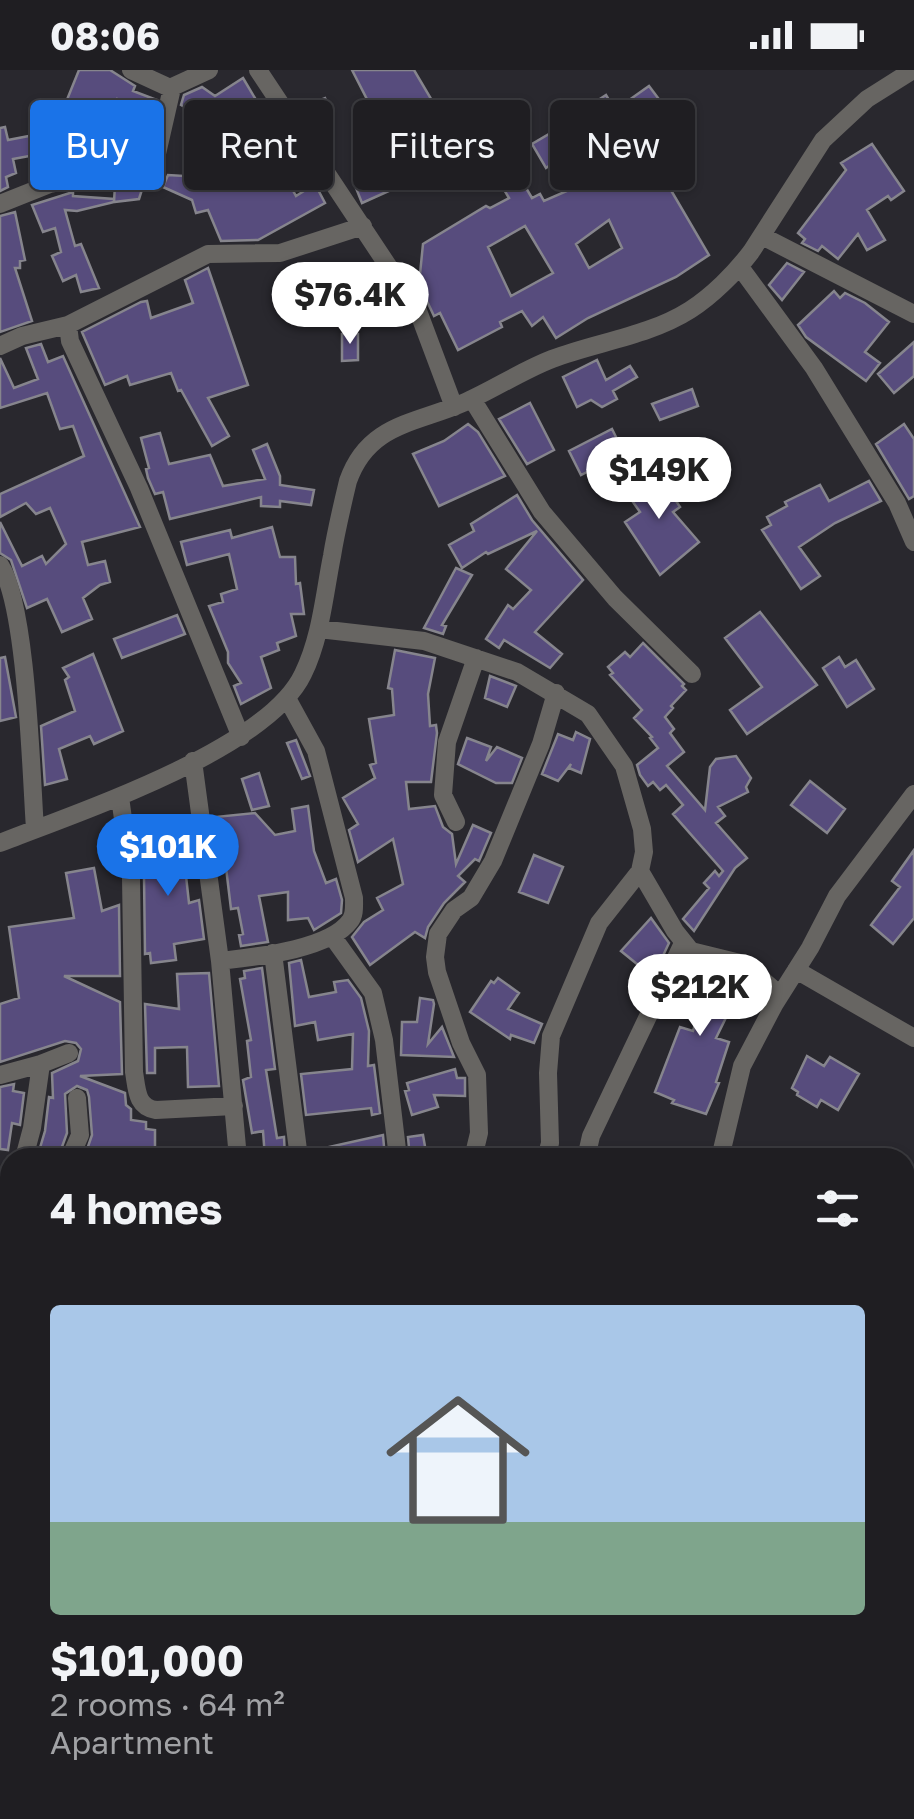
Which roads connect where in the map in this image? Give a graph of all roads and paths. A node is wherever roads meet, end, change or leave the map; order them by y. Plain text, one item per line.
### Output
1 (131, 70) edge
2 (209, 70) edge
3 (258, 70) edge
4 (914, 70) edge
5 (172, 88) junction
6 (0, 204) edge
7 (363, 226) junction
8 (762, 236) junction
9 (740, 267) junction
10 (914, 314) edge
11 (68, 325) junction
12 (0, 346) edge
13 (463, 403) junction
14 (914, 542) edge
15 (0, 565) edge
16 (320, 629) junction
17 (476, 658) junction
18 (692, 674) dead end
19 (556, 693) junction
20 (288, 700) junction
21 (240, 737) junction
22 (194, 761) junction
23 (914, 794) edge
24 (120, 797) junction
25 (456, 822) dead end
26 (35, 829) junction
27 (0, 842) edge
28 (640, 871) junction
29 (332, 936) junction
30 (683, 944) junction
31 (273, 953) junction
32 (220, 961) junction
33 (796, 970) junction
34 (780, 995) junction
35 (914, 1038) edge
36 (69, 1053) dead end
37 (41, 1064) junction
38 (0, 1075) edge
39 (77, 1098) dead end
40 (234, 1106) junction
41 (27, 1148) edge
42 (74, 1148) edge
43 (237, 1148) edge
44 (297, 1148) edge
45 (397, 1148) edge
46 (475, 1148) edge
47 (549, 1148) edge
48 (588, 1148) edge
49 (722, 1148) edge

1 - 5 street
2 - 5 street
3 - 7 street
4 - 8 street
5 - 6 street
7 - 11 street
7 - 13 street
8 - 9 street
8 - 10 street
9 - 13 street
9 - 14 street
11 - 12 street
11 - 21 street
13 - 16 street
13 - 18 street
15 - 26 street
16 - 17 street
16 - 20 street
17 - 19 street
17 - 25 street
19 - 28 street
19 - 46 street
20 - 21 street
20 - 29 street
21 - 22 street
22 - 24 street
22 - 32 street
23 - 33 street
24 - 26 street
24 - 40 street
26 - 27 street
28 - 30 street
28 - 47 street
29 - 31 street
29 - 45 street
30 - 34 street
30 - 48 street
31 - 32 street
31 - 44 street
32 - 40 street
33 - 34 street
33 - 35 street
34 - 49 street
36 - 37 street
37 - 38 street
37 - 41 street
39 - 42 street
40 - 43 street

